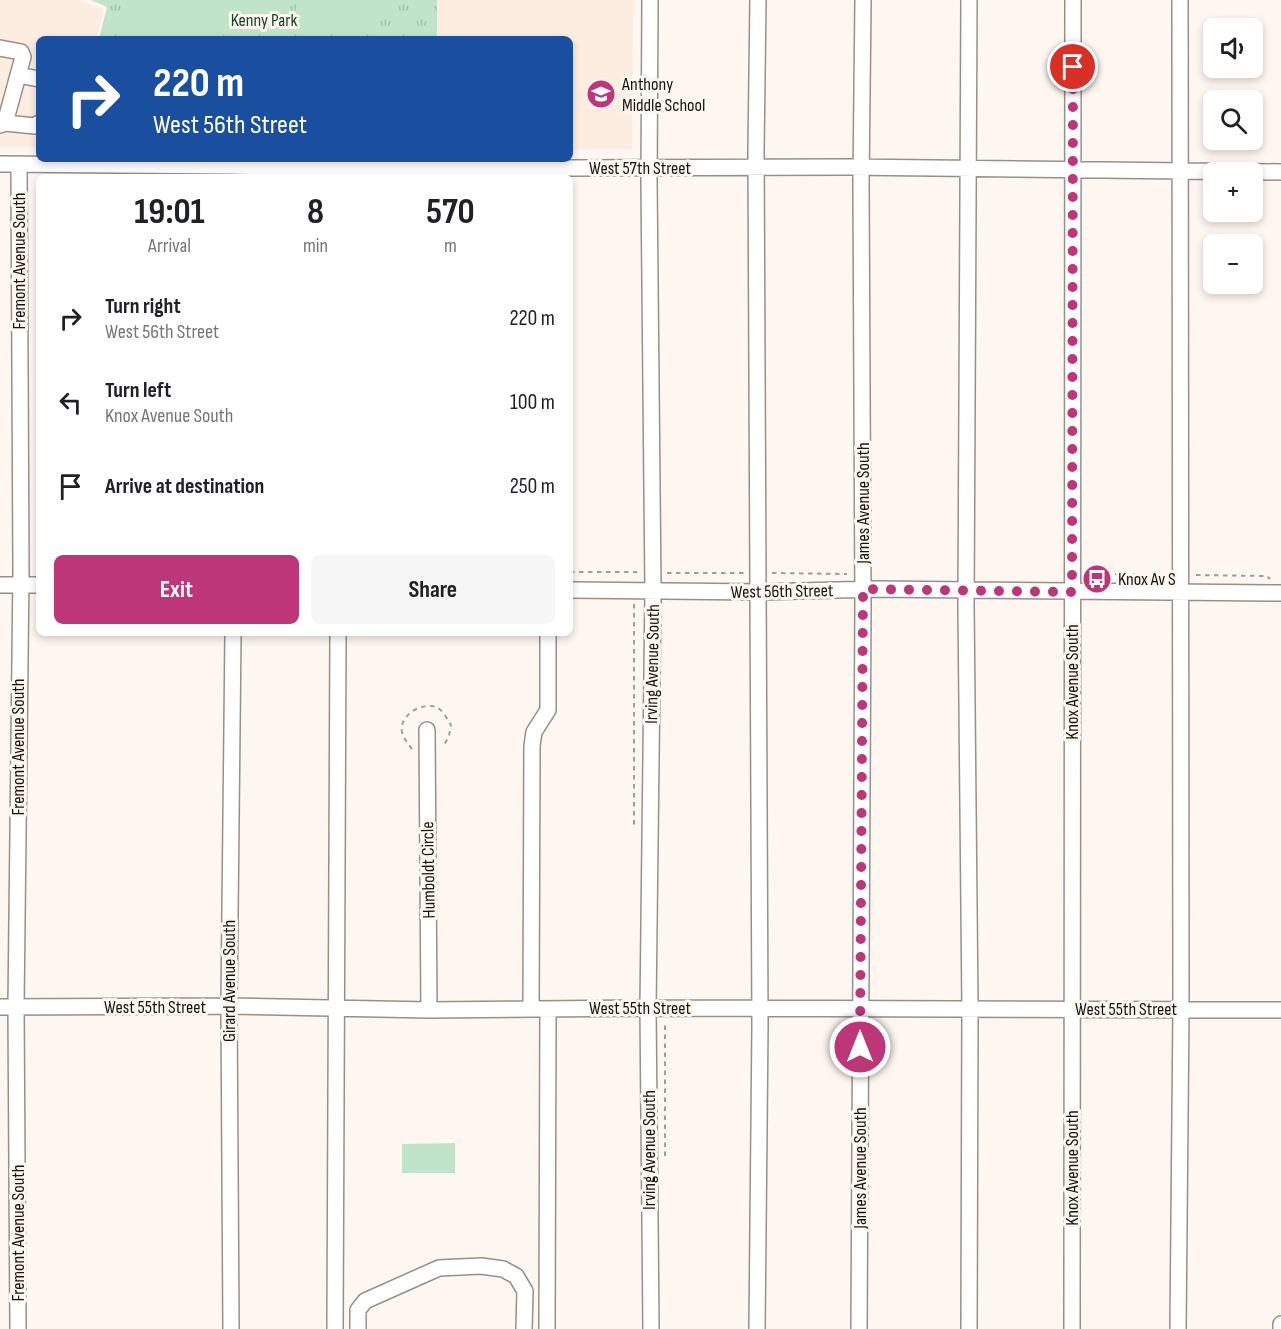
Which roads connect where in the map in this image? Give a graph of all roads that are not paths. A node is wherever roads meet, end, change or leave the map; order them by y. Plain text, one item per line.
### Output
1 (650, 0) edge
2 (758, 0) edge
3 (863, 0) edge
4 (969, 0) edge
5 (1073, 0) edge
6 (1180, 0) edge
7 (0, 48) edge
8 (18, 75) junction
9 (36, 78) edge
10 (2, 124) edge
11 (36, 126) edge
12 (0, 164) edge
13 (19, 165) junction
14 (649, 168) junction
15 (757, 168) junction
16 (861, 168) junction
17 (967, 168) junction
18 (1072, 170) junction
19 (230, 171) edge
20 (1180, 171) junction
21 (440, 172) edge
22 (1281, 172) edge
23 (339, 173) edge
24 (548, 173) edge
25 (0, 585) edge
26 (20, 585) junction
27 (36, 585) edge
28 (863, 589) junction
29 (573, 590) edge
30 (653, 591) junction
31 (966, 591) junction
32 (1180, 591) junction
33 (759, 592) junction
34 (1072, 592) junction
35 (1281, 593) edge
36 (233, 636) edge
37 (338, 636) edge
38 (548, 636) edge
39 (426, 730) dead end
40 (228, 1006) junction
41 (0, 1007) edge
42 (16, 1007) junction
43 (338, 1008) junction
44 (648, 1008) junction
45 (760, 1008) junction
46 (861, 1008) junction
47 (970, 1008) junction
48 (531, 1009) junction
49 (548, 1009) junction
50 (1072, 1009) junction
51 (1181, 1009) junction
52 (429, 1010) junction
53 (1281, 1010) edge
54 (1281, 1324) edge
55 (18, 1329) edge
56 (231, 1329) edge
57 (335, 1329) edge
58 (358, 1329) edge
59 (524, 1329) edge
60 (547, 1329) edge
61 (651, 1329) edge
62 (757, 1329) edge
63 (859, 1329) edge
64 (969, 1329) edge
65 (1072, 1329) edge
66 (1178, 1329) edge
67 (1281, 1329) edge

1 - 14 street, Irving Avenue South
2 - 15 street
3 - 16 street, James Avenue South
4 - 17 street
5 - 18 street, Knox Avenue South
6 - 20 street
7 - 8 street
8 - 9 street
8 - 10 street
10 - 11 street
12 - 13 street, West 57th Street
13 - 19 street, West 57th Street
13 - 26 street, Fremont Avenue South
14 - 15 street, West 57th Street
14 - 24 street, West 57th Street
14 - 30 street, Irving Avenue South
15 - 16 street, West 57th Street
15 - 33 street
16 - 17 street, West 57th Street
16 - 28 street, James Avenue South
17 - 18 street, West 57th Street
17 - 31 street
18 - 20 street, West 57th Street
18 - 34 street, Knox Avenue South
19 - 23 street, West 57th Street
20 - 22 street, West 57th Street
20 - 32 street
21 - 23 street, West 57th Street
21 - 24 street, West 57th Street
25 - 26 street
26 - 27 street
26 - 42 street, Fremont Avenue South
28 - 31 street, West 56th Street
28 - 33 street, West 56th Street
28 - 46 street, James Avenue South
29 - 30 street, West 56th Street
30 - 33 street, West 56th Street
30 - 44 street, Irving Avenue South
31 - 34 street, West 56th Street
31 - 47 street
32 - 34 street, West 56th Street
32 - 35 street, West 56th Street
32 - 51 street
33 - 45 street
34 - 50 street, Knox Avenue South
36 - 40 street, Girard Avenue South
37 - 43 street
38 - 48 street
39 - 52 street, Humboldt Circle
40 - 42 street, West 55th Street
40 - 43 street, West 55th Street
40 - 56 street, Girard Avenue South
41 - 42 street, West 55th Street
42 - 55 street, Fremont Avenue South
43 - 52 street, West 55th Street
43 - 57 street
44 - 45 street, West 55th Street
44 - 49 street, West 55th Street
44 - 61 street, Irving Avenue South
45 - 46 street, West 55th Street
45 - 62 street
46 - 47 street, West 55th Street
46 - 63 street, James Avenue South
47 - 50 street, West 55th Street
47 - 64 street
48 - 49 street, West 55th Street
48 - 52 street, West 55th Street
49 - 60 street
50 - 51 street, West 55th Street
50 - 65 street, Knox Avenue South
51 - 53 street, West 55th Street
51 - 66 street
54 - 67 street
58 - 59 street

